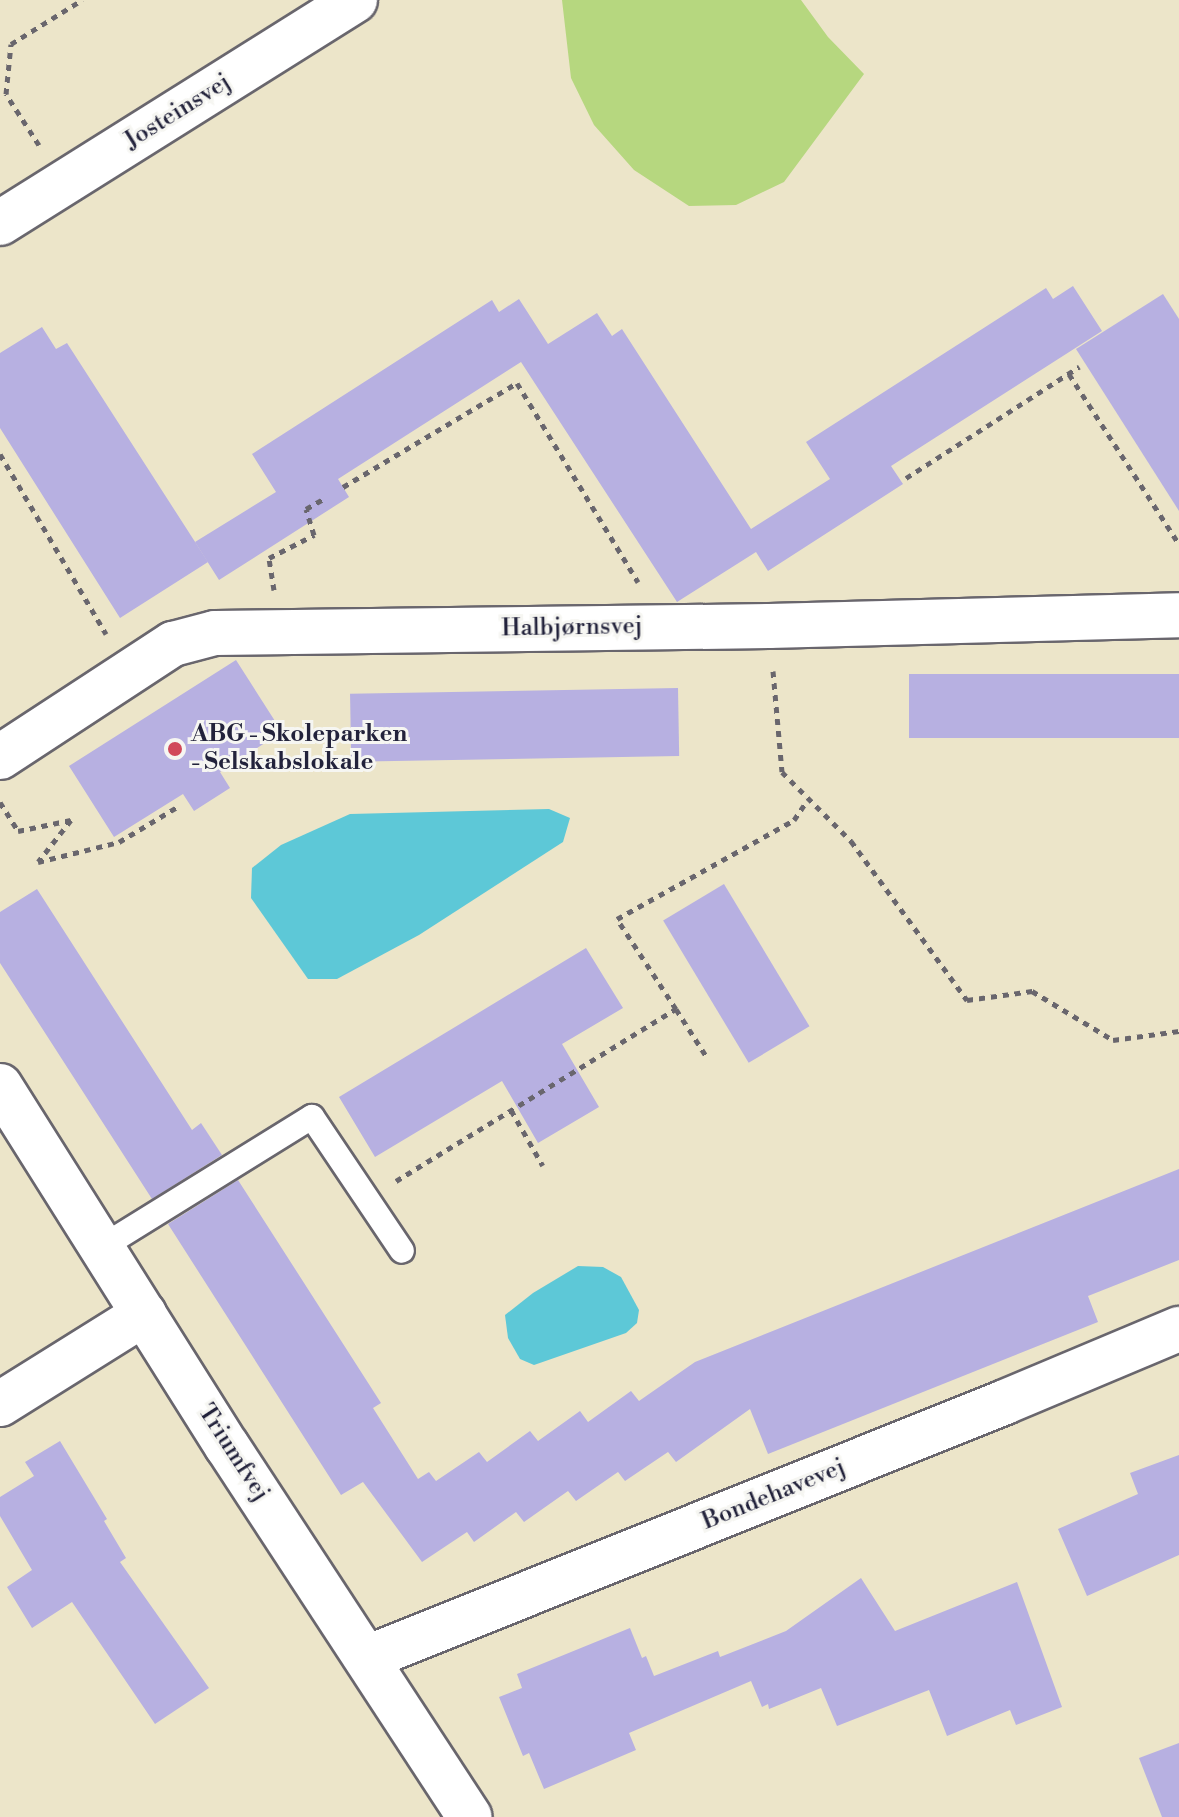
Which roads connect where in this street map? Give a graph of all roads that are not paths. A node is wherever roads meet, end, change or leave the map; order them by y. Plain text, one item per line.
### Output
1 (355, 0) edge
2 (0, 223) edge
3 (1179, 615) edge
4 (0, 757) edge
5 (0, 1086) edge
6 (102, 1247) junction
7 (402, 1251) dead end
8 (144, 1314) junction
9 (1179, 1329) edge
10 (0, 1404) edge
11 (367, 1658) junction
12 (470, 1817) edge

1 - 2 street, Josteinsvej
3 - 4 street, Halbjørnsvej
5 - 6 street, Triumfvej
6 - 7 lane
6 - 8 street, Triumfvej
8 - 10 street
8 - 11 street, Triumfvej
9 - 11 street, Bondehavevej
11 - 12 street, Triumfvej

